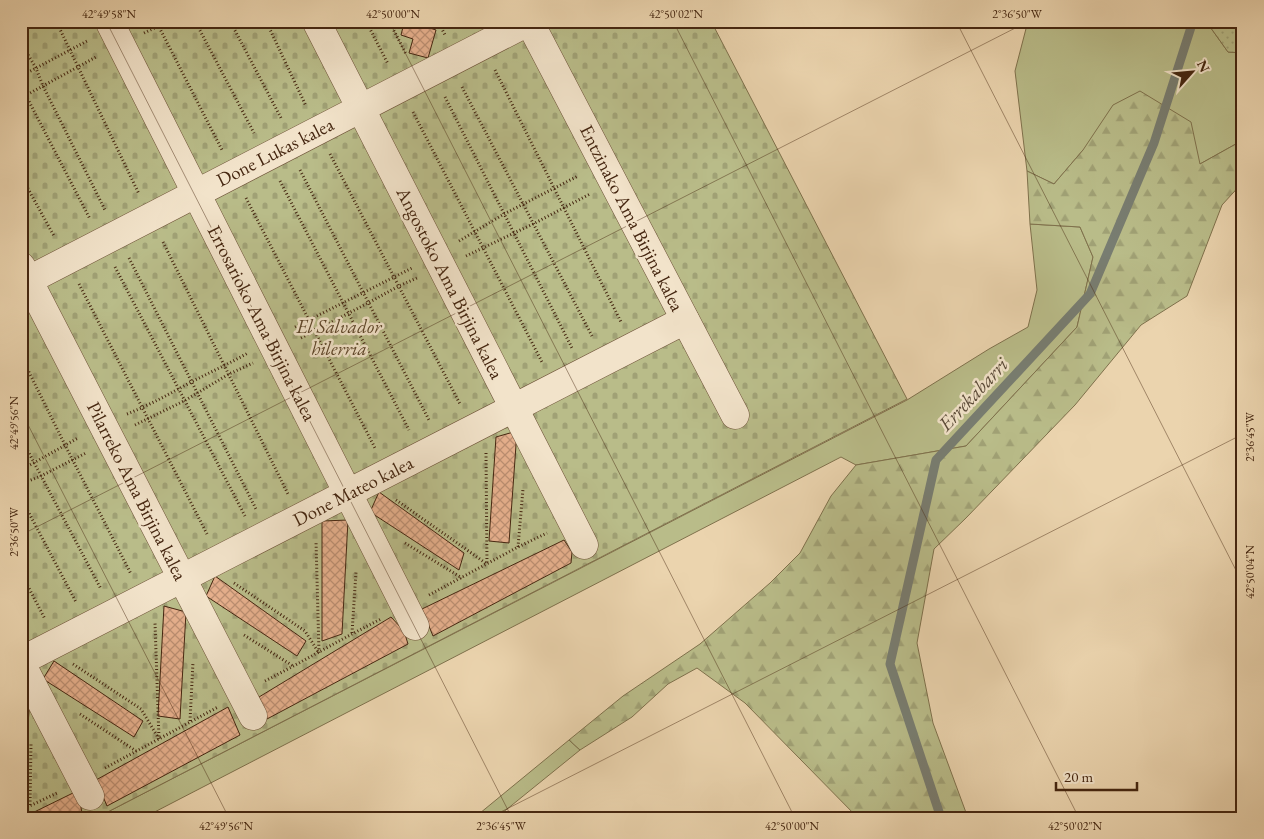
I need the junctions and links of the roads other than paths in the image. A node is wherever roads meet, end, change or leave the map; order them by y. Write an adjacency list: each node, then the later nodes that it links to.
1 (316, 21): 4 (street, Angostoko Ama Birjina kalea)
2 (529, 21): 4 (street, Done Lukas kalea); 7 (street, Entzinako Ama Birjina kalea)
3 (110, 24): 5 (street, Errosarioko Ama Birjina kalea)
4 (361, 108): 5 (street, Done Lukas kalea); 8 (street, Angostoko Ama Birjina kalea)
5 (196, 194): 6 (street, Done Lukas kalea); 10 (street, Errosarioko Ama Birjina kalea)
6 (24, 276): 12 (street, Pilarreko Ama Birjina kalea)
7 (685, 320): 8 (street, Done Mateo kalea); 9 (street, Entzinako Ama Birjina kalea)
8 (514, 408): 10 (street, Done Mateo kalea); 11 (street, Angostoko Ama Birjina kalea)
9 (735, 415)
10 (369, 483): 12 (street, Done Mateo kalea); 13 (street, Errosarioko Ama Birjina kalea)
11 (578, 533)
12 (183, 578): 14 (street, Done Mateo kalea); 15 (street, Pilarreko Ama Birjina kalea)
13 (410, 616)
14 (21, 662): 16 (street)
15 (248, 705)
16 (86, 788)

